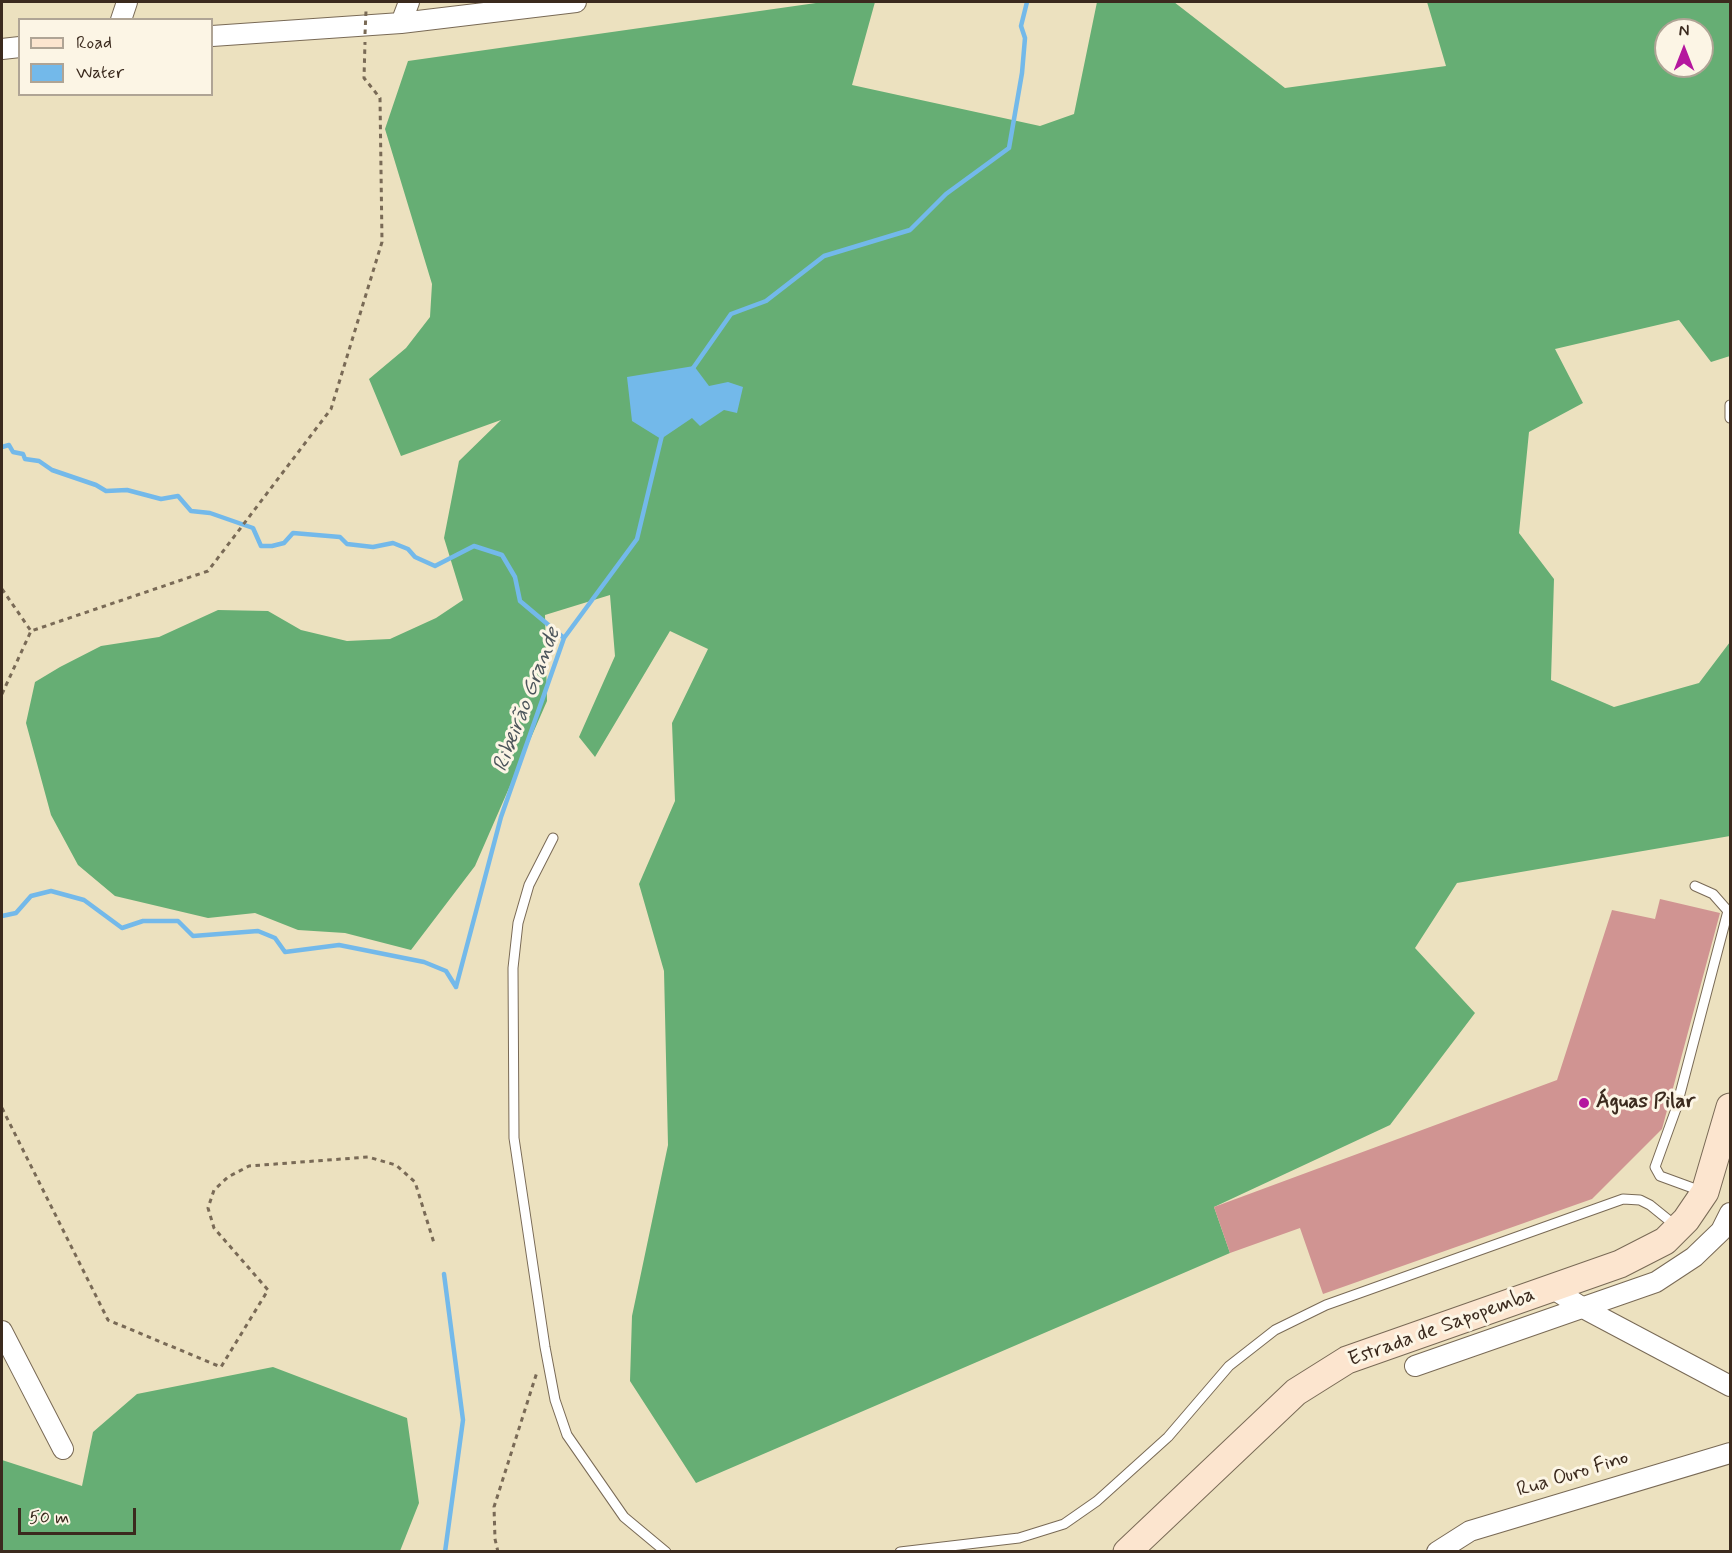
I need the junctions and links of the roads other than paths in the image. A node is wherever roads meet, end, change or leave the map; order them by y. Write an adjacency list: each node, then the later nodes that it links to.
1 (127, 2): 4 (street)
2 (409, 2): 5 (street)
3 (576, 2): 5 (street)
4 (122, 18)
5 (401, 23): 6 (street)
6 (213, 36)
7 (18, 48): 8 (street)
8 (2, 49)
9 (1731, 405): 10 (lane)
10 (1731, 418)
11 (553, 838): 25 (lane)
12 (1695, 886): 13 (lane)
13 (1729, 909): 15 (lane)
14 (1731, 1107): 15 (main road, Estrada de Sapopemba)
15 (1705, 1192): 17 (main road, Estrada de Sapopemba)
16 (1731, 1213): 19 (street)
17 (1678, 1228): 18 (main road, Estrada de Sapopemba); 26 (lane)
18 (1552, 1288): 19 (street); 27 (main road, Estrada de Sapopemba)
19 (1583, 1308): 21 (street); 22 (street)
20 (2, 1331): 23 (street)
21 (1415, 1366)
22 (1731, 1386)
23 (63, 1449)
24 (1729, 1451): 28 (street, Rua Ouro Fino)
25 (666, 1551)
26 (900, 1551)
27 (1127, 1551)
28 (1437, 1551)

